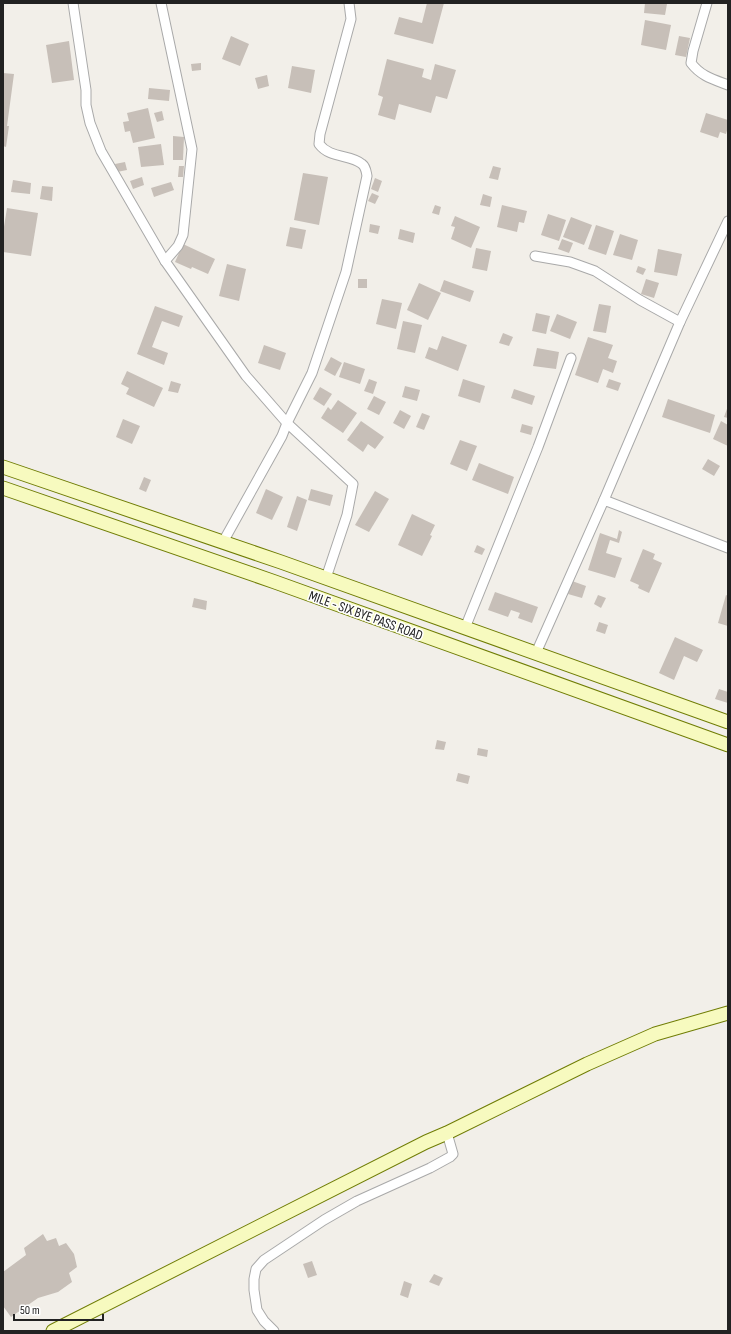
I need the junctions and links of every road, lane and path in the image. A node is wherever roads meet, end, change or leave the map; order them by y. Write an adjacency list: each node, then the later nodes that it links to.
1 (73, 3): 8 (street)
2 (161, 3): 8 (street)
3 (349, 3): 11 (street)
4 (707, 3): 5 (street)
5 (728, 85)
6 (728, 221): 9 (street)
7 (535, 256): 9 (street)
8 (165, 261): 11 (street)
9 (680, 322): 14 (street)
10 (571, 358): 20 (street)
11 (287, 423): 15 (street); 18 (street)
12 (3, 467): 15 (street)
13 (3, 488): 19 (street, MILE - SIX BYE PASS ROAD)
14 (604, 500): 16 (street); 21 (street)
15 (223, 542): 17 (street)
16 (728, 548)
17 (281, 562): 18 (street); 19 (street)
18 (326, 578): 20 (street)
19 (275, 582): 23 (street, MILE - SIX BYE PASS ROAD)
20 (465, 628): 21 (street)
21 (536, 654): 22 (street)
22 (728, 722)
23 (728, 745)
24 (728, 1013): 25 (street)
25 (447, 1133): 26 (street); 27 (street)
26 (54, 1331)
27 (274, 1331)

